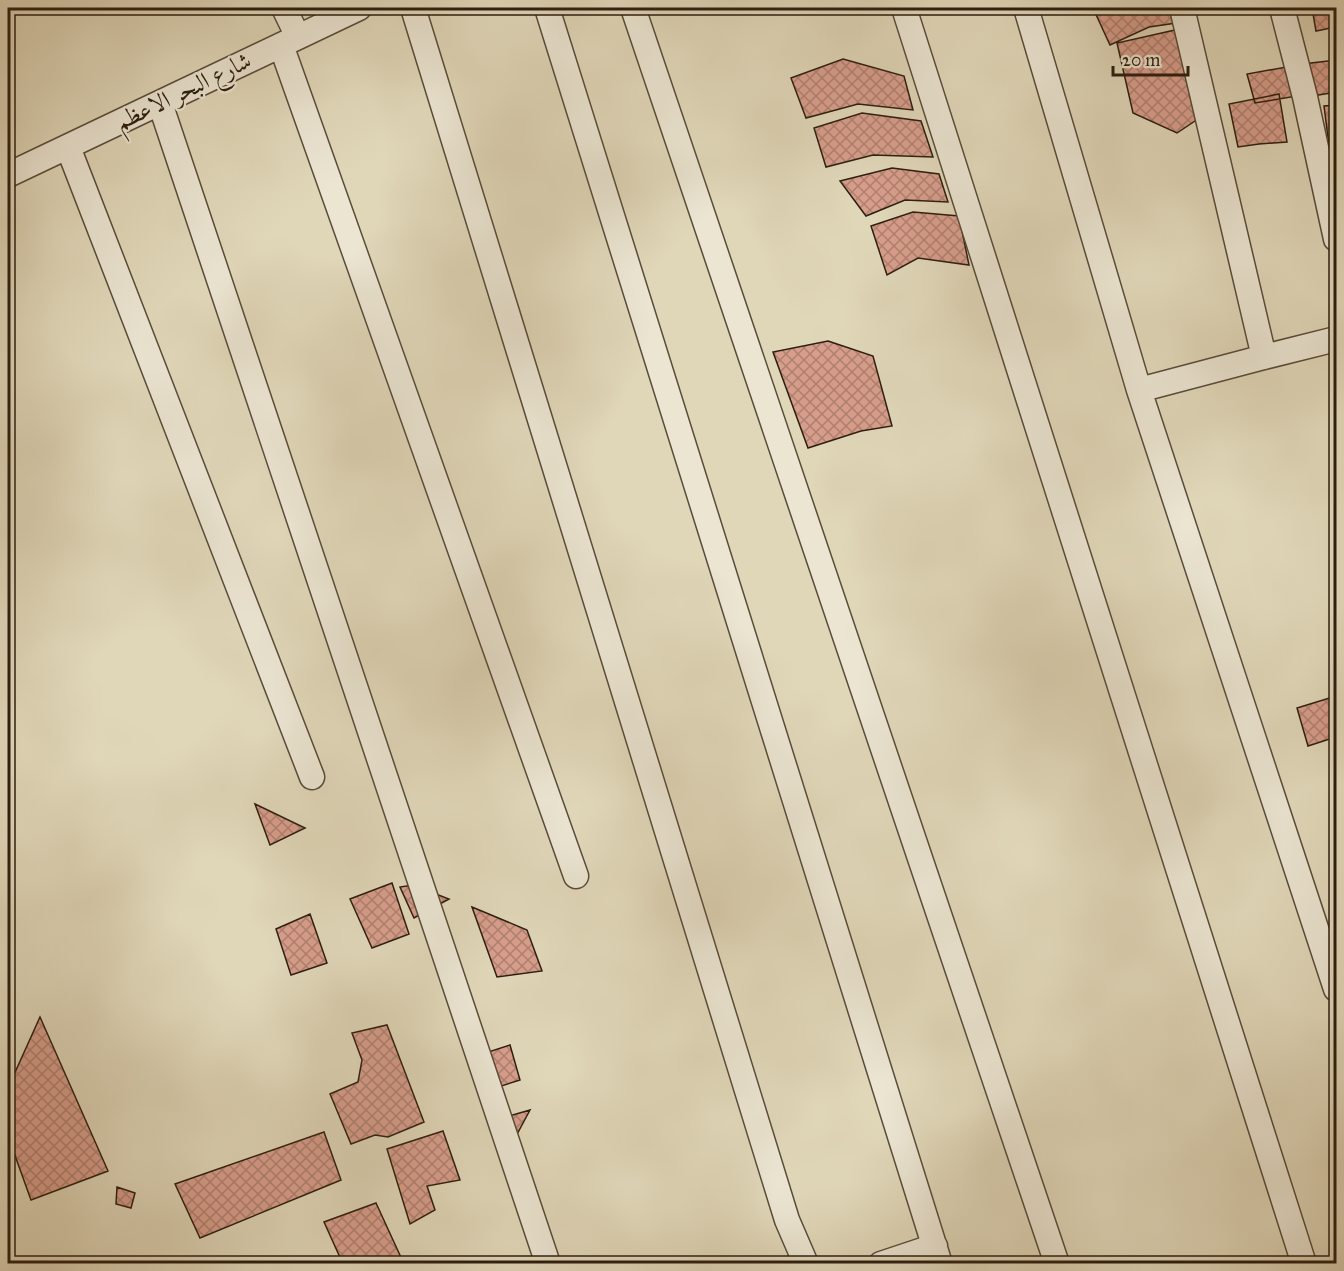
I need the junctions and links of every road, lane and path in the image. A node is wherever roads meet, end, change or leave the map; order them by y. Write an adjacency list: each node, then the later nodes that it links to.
1 (284, 8): 10 (street)
2 (359, 8): 10 (street, شارع البحر الاعظم)
3 (413, 8): 23 (street)
4 (546, 8): 21 (street)
5 (633, 8): 25 (street)
6 (904, 8): 26 (street)
7 (1026, 8): 17 (street)
8 (1182, 8): 16 (street)
9 (1282, 8): 14 (street)
10 (290, 41): 11 (street, شارع البحر الاعظم); 19 (street)
11 (160, 103): 12 (street, شارع البحر الاعظم); 22 (street)
12 (68, 147): 13 (street, شارع البحر الاعظم); 18 (street)
13 (8, 176)
14 (1336, 239)
15 (1336, 339): 16 (street)
16 (1264, 357): 17 (street)
17 (1139, 390): 20 (street)
18 (312, 777)
19 (576, 876)
20 (1336, 989)
21 (938, 1255): 24 (street)
22 (548, 1263)
23 (806, 1263)
24 (881, 1263)
25 (1057, 1263)
26 (1304, 1263)

